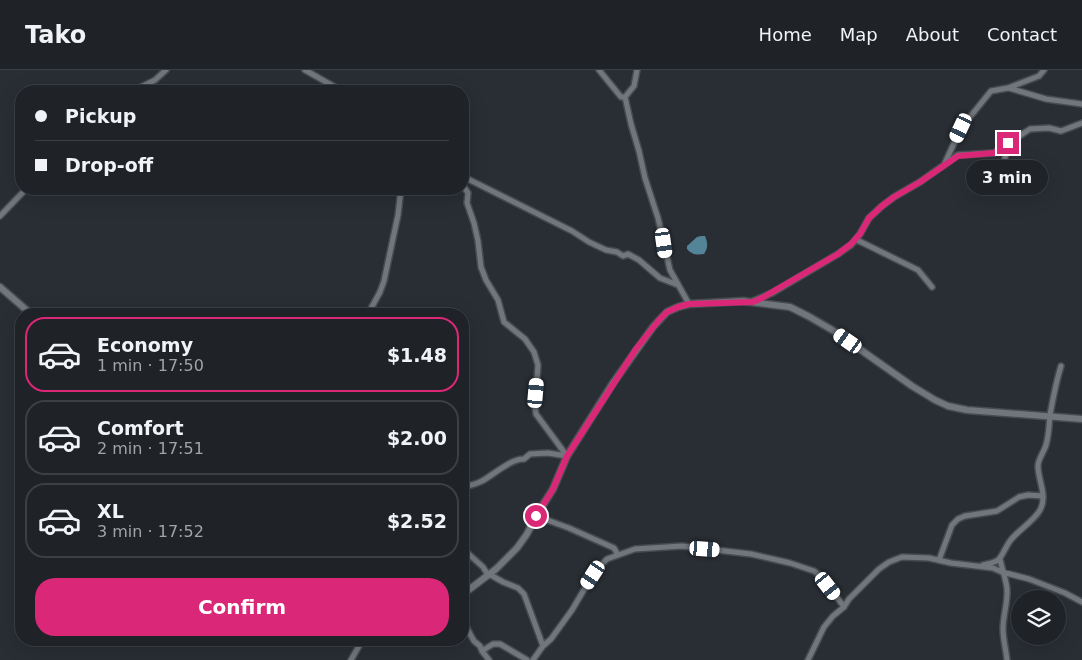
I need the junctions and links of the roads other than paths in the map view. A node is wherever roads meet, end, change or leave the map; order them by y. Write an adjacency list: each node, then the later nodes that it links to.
1 (166, 70): 6 (street)
2 (305, 70): 7 (street)
3 (599, 70): 9 (street)
4 (637, 70): 9 (street)
5 (1044, 70): 8 (street)
6 (145, 85)
7 (331, 85)
8 (1008, 88): 10 (street); 13 (street)
9 (625, 97): 21 (street)
10 (1082, 104)
11 (1082, 123): 12 (street)
12 (1008, 143): 13 (street); 15 (street)
13 (944, 165): 20 (street)
14 (469, 180): 21 (street)
15 (992, 188)
16 (20, 195): 19 (street)
17 (400, 195): 28 (street)
18 (468, 195): 32 (street)
19 (0, 216)
20 (856, 240): 23 (street); 25 (street)
21 (678, 286): 26 (street)
22 (0, 287): 24 (street)
23 (932, 287)
24 (3, 294): 27 (street)
25 (753, 302): 26 (street); 30 (street)
26 (689, 304): 32 (street)
27 (23, 308)
28 (371, 308)
29 (1061, 366): 30 (street)
30 (1050, 416): 31 (street); 34 (street)
31 (1082, 419)
32 (567, 456): 33 (street); 35 (street)
33 (469, 485)
34 (1043, 496): 38 (street); 39 (street)
35 (536, 516): 37 (street); 42 (street)
36 (469, 554): 42 (street)
37 (618, 554): 45 (street); 48 (street)
38 (1000, 559): 40 (street); 41 (street)
39 (939, 560): 40 (street); 45 (street)
40 (978, 566): 41 (street)
41 (1002, 572): 44 (street); 55 (street)
42 (488, 575): 43 (street); 48 (street)
43 (469, 589)
44 (1082, 602)
45 (844, 607): 50 (street)
46 (469, 631): 49 (street)
47 (359, 646): 51 (street)
48 (544, 646): 54 (street)
49 (482, 651): 52 (street); 53 (street)
50 (808, 659)
51 (351, 660)
52 (489, 660)
53 (527, 660)
54 (533, 660)
55 (1007, 660)

